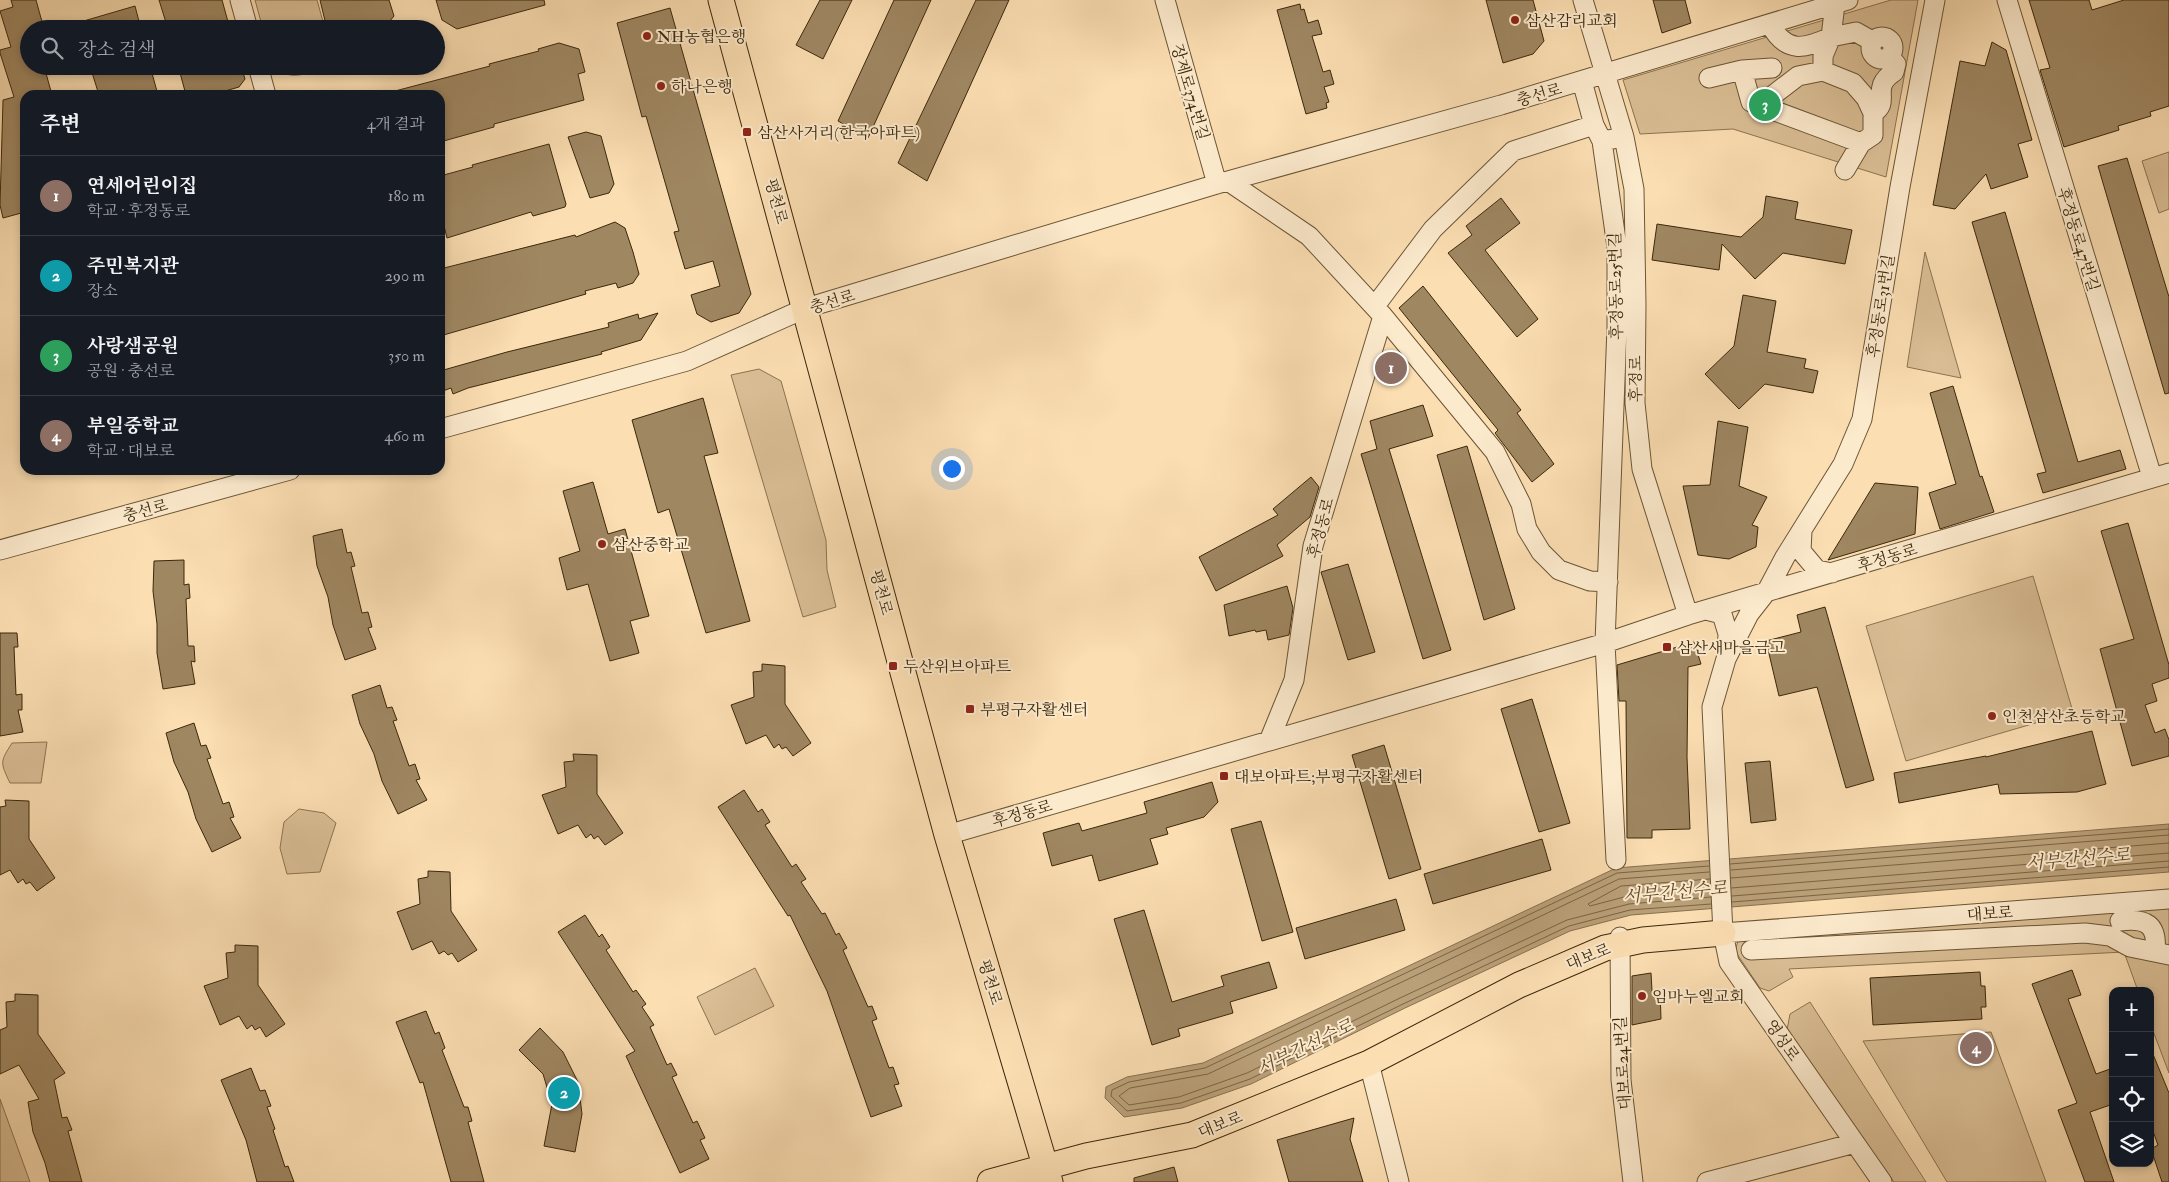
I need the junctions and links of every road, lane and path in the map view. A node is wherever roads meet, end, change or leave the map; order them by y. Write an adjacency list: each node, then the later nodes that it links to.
1 (240, 0): 8 (street)
2 (721, 0): 28 (main road, 평천로)
3 (1165, 0): 27 (street, 장제로374번길)
4 (1583, 0): 15 (street, 후정로)
5 (1934, 0): 33 (street, 후정동로31번길)
6 (2007, 0): 32 (street, 후정동로47번길)
7 (1841, 2): 9 (street, 충선로); 10 (street)
8 (246, 20)
9 (1770, 24): 11 (street); 15 (street, 충선로)
10 (1831, 37): 11 (street); 14 (street); 22 (street)
11 (1791, 45): 12 (street)
12 (1772, 68): 13 (street); 19 (street)
13 (1742, 70): 17 (street); 21 (street)
14 (1823, 71): 19 (street); 22 (street)
15 (1606, 74): 18 (street, 충선로); 24 (street, 후정로)
16 (260, 75): 20 (street)
17 (1709, 78)
18 (1582, 81): 23 (street); 27 (street, 충선로)
19 (1785, 84): 21 (street)
20 (265, 90)
21 (1775, 110): 25 (street)
22 (1872, 114): 25 (street)
23 (1598, 133): 24 (street); 29 (street); 36 (street, 후정동로25번길)
24 (1624, 137): 38 (street, 후정로)
25 (1861, 142): 26 (street)
26 (1845, 170)
27 (1223, 183): 28 (street, 충선로); 29 (street)
28 (806, 308): 30 (street, 충선로); 42 (main road, 평천로)
29 (1379, 311): 36 (street); 41 (street, 후정동로)
30 (445, 428)
31 (272, 475): 34 (street, 충선로)
32 (2160, 475): 35 (street, 후정동로)
33 (1802, 531): 35 (street); 37 (street, 후정동로31번길)
34 (0, 550)
35 (1832, 574): 37 (street, 후정동로)
36 (1608, 582): 39 (street, 후정동로25번길)
37 (1767, 591): 38 (street, 후정동로); 40 (street, 후정동로31번길)
38 (1697, 612): 39 (street, 후정동로); 40 (street)
39 (1605, 643): 41 (street, 후정동로); 43 (street)
40 (1726, 659): 47 (street, 영성로)
41 (1269, 741): 42 (street, 후정동로)
42 (947, 835): 54 (main road, 평천로)
43 (1616, 860)
44 (2169, 899): 45 (street, 대보로)
45 (2113, 903): 46 (street); 47 (street, 대보로)
46 (2120, 921): 49 (street); 51 (street)
47 (1723, 933): 48 (main road, 대보로); 53 (street, 영성로)
48 (1619, 940): 52 (main road, 대보로); 57 (street, 대보로24번길)
49 (2130, 947): 50 (street); 51 (street)
50 (1752, 950)
51 (2162, 953)
52 (1369, 1063): 54 (main road, 대보로); 56 (street)
53 (1855, 1143): 58 (street); 59 (street, 영성로)
54 (1048, 1174): 55 (main road, 대보로)
55 (990, 1182)
56 (1399, 1182)
57 (1633, 1182)
58 (1707, 1182)
59 (1882, 1182)

